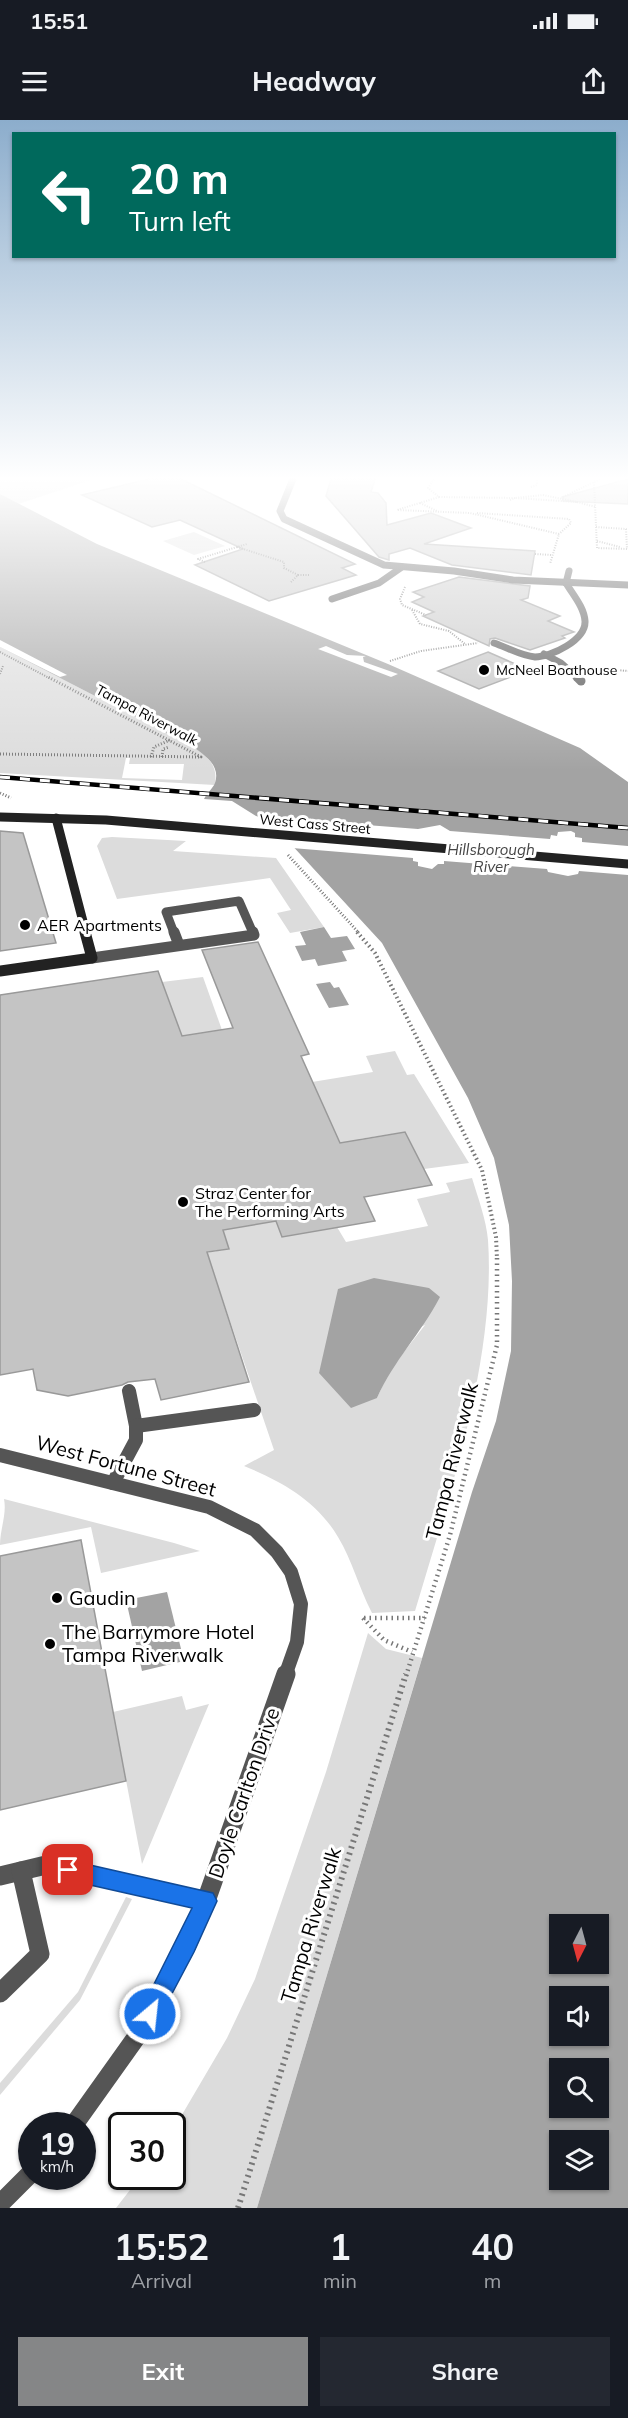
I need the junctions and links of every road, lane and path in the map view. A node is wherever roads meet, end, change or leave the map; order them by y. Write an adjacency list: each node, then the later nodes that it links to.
1 (297, 576): 5 (path)
2 (388, 576): 9 (street)
3 (490, 576): 6 (street)
4 (568, 576): 6 (street)
5 (291, 582)
6 (566, 583): 8 (street); 15 (street)
7 (405, 585): 10 (path)
8 (628, 585)
9 (332, 599)
10 (412, 610): 11 (path); 13 (path)
11 (426, 615)
12 (494, 643): 13 (path); 15 (street)
13 (466, 644): 16 (path)
14 (0, 652): 20 (path, Tampa Riverwalk)
15 (544, 654): 19 (street)
16 (390, 661)
17 (3, 666): 18 (path)
18 (0, 674)
19 (581, 681)
20 (170, 740): 23 (path); 24 (path, Tampa Riverwalk)
21 (169, 747): 24 (path)
22 (0, 754): 23 (path, Tampa Riverwalk)
23 (151, 756): 24 (path, Tampa Riverwalk)
24 (162, 757)
25 (128, 758): 26 (path)
26 (126, 763)
27 (0, 818): 28 (street, West Cass Street)
28 (56, 818): 30 (street, West Cass Street); 32 (street)
29 (284, 851): 40 (path, Tampa Riverwalk)
30 (628, 864)
31 (179, 945): 31 (street); 32 (street)
32 (92, 958): 33 (street)
33 (0, 971)
34 (129, 1391): 36 (street)
35 (254, 1410): 36 (street)
36 (136, 1426): 38 (street)
37 (0, 1455): 38 (street, West Fortune Street)
38 (113, 1483): 39 (street, West Fortune Street)
39 (291, 1572): 44 (street, Doyle Carlton Drive)
40 (425, 1618): 41 (path, Tampa Riverwalk); 41 (path)
41 (412, 1652): 49 (path, Tampa Riverwalk)
42 (21, 1871): 43 (street); 44 (street); 45 (street)
43 (0, 1876)
44 (206, 1901): 46 (street, Doyle Carlton Drive)
45 (0, 1994)
46 (83, 2112)
47 (18, 2186): 48 (street)
48 (0, 2204)
49 (238, 2208)

